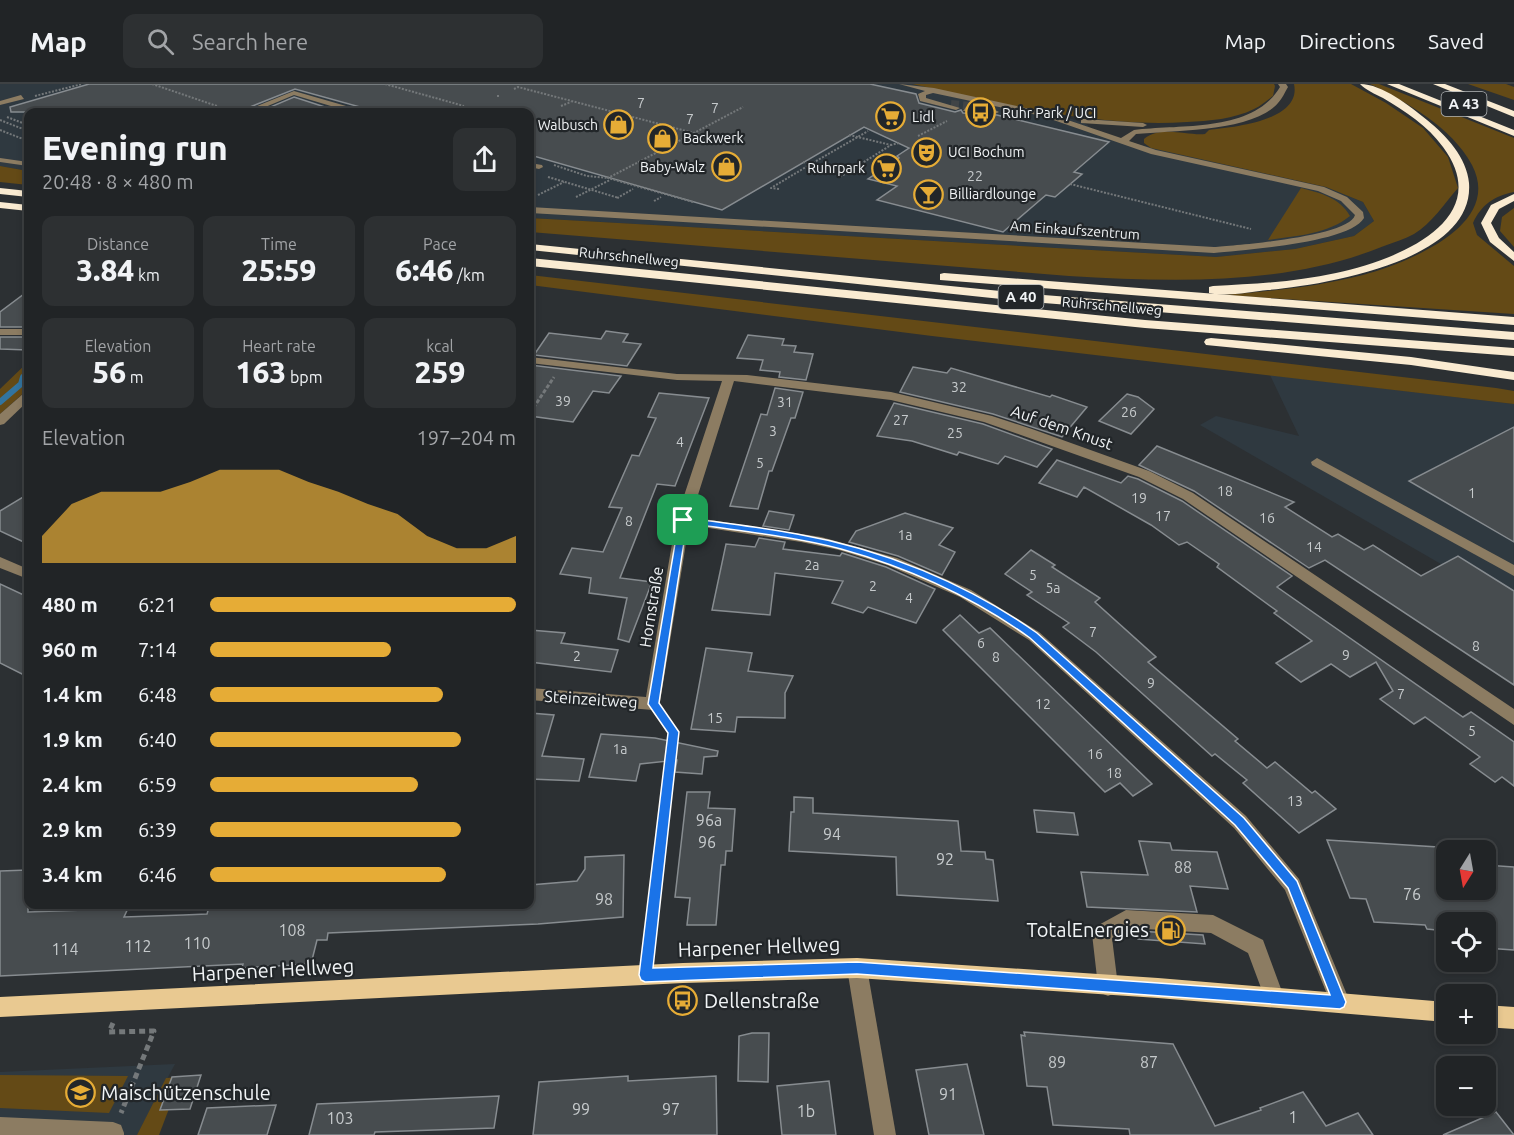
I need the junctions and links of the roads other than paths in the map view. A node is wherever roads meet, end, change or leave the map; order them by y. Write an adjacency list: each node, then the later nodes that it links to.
1 (903, 84): 8 (street, Am Einkaufszentrum)
2 (1282, 84): 20 (street, Am Einkaufszentrum)
3 (1364, 84): 36 (highway)
4 (1391, 84): 22 (highway)
5 (1415, 84): 18 (highway, A 43)
6 (1437, 84): 16 (highway, A 43)
7 (1457, 84): 11 (highway)
8 (934, 90): 12 (street); 17 (street, Am Einkaufszentrum)
9 (21, 97): 10 (street)
10 (0, 103)
11 (1514, 105)
12 (953, 106)
13 (256, 108): 14 (street)
14 (344, 108)
15 (968, 108): 17 (street)
16 (1514, 114)
17 (1044, 118): 19 (street, Am Einkaufszentrum); 21 (street, Am Einkaufszentrum)
18 (1514, 123)
19 (1076, 124): 21 (street); 23 (street, Am Einkaufszentrum)
20 (1189, 128): 21 (street, Am Einkaufszentrum); 21 (street, Am Einkaufszentrum)
21 (1131, 129): 23 (street)
22 (1514, 133)
23 (1125, 142): 31 (street, Am Einkaufszentrum)
24 (0, 160): 25 (street)
25 (24, 163)
26 (0, 191): 27 (highway)
27 (24, 194)
28 (1514, 197): 34 (highway)
29 (0, 205): 30 (highway)
30 (24, 208)
31 (534, 210)
32 (534, 242): 36 (highway)
33 (534, 247): 41 (highway, Ruhrschnellweg / A 40)
34 (1514, 258)
35 (534, 262): 37 (highway, Ruhrschnellweg / A 40)
36 (1087, 290): 38 (highway)
37 (962, 307): 42 (highway, Ruhrschnellweg / A 40); 43 (highway)
38 (1514, 321)
39 (0, 332): 40 (street)
40 (24, 332)
41 (1514, 336)
42 (1514, 352)
43 (1376, 358): 45 (highway); 46 (highway)
44 (534, 360): 47 (street, Auf dem Knust)
45 (1514, 368)
46 (1514, 376)
47 (729, 378): 51 (street, Hornstraße); 57 (street, Auf dem Knust)
48 (24, 399): 49 (street)
49 (0, 421)
50 (1317, 462): 54 (street)
51 (683, 520): 56 (street, Hornstraße); 61 (street)
52 (0, 562): 53 (street)
53 (24, 572)
54 (1514, 572)
55 (534, 694): 56 (street, Steinzeitweg)
56 (653, 704)
57 (1514, 718)
58 (857, 968): 59 (main road, Harpener Hellweg); 62 (main road, Harpener Hellweg); 68 (street)
59 (1108, 986): 60 (main road, Harpener Hellweg); 60 (street)
60 (1274, 997): 61 (main road, Harpener Hellweg)
61 (1340, 1002): 63 (main road, Harpener Hellweg)
62 (0, 1007)
63 (1436, 1011)
64 (1496, 1017): 65 (main road)
65 (1514, 1018)
66 (0, 1128): 67 (street)
67 (112, 1134)
68 (885, 1135)

